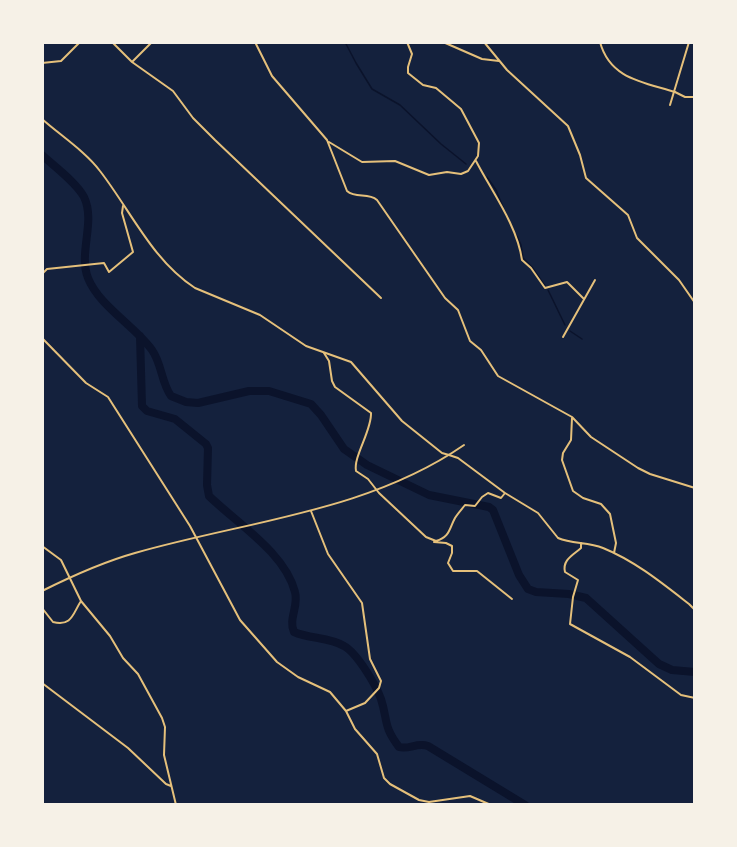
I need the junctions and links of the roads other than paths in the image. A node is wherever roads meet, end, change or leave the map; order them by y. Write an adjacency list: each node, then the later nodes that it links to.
1 (80, 42): 12 (street)
2 (112, 42): 11 (street)
3 (152, 42): 11 (street)
4 (255, 42): 17 (street)
5 (407, 42): 18 (street)
6 (443, 42): 10 (street)
7 (484, 42): 10 (street)
8 (600, 42): 13 (street)
9 (689, 42): 13 (street)
10 (499, 61): 24 (street)
11 (132, 62): 22 (street)
12 (42, 63)
13 (675, 92): 14 (street); 15 (street)
14 (695, 98)
15 (670, 105)
16 (42, 119): 19 (street)
17 (327, 140): 18 (street); 28 (street)
18 (476, 161): 23 (street)
19 (123, 206): 20 (street); 27 (street)
20 (42, 274)
21 (595, 280): 23 (street)
22 (381, 298)
23 (584, 299): 25 (street)
24 (695, 303)
25 (563, 337)
26 (42, 338): 45 (street)
27 (324, 353): 30 (street); 34 (street)
28 (572, 417): 31 (street); 37 (street)
29 (464, 445): 30 (street)
30 (449, 455): 32 (street); 33 (street)
31 (695, 488)
32 (504, 493): 34 (street); 35 (street)
33 (311, 511): 38 (street); 45 (street)
34 (431, 540): 39 (street)
35 (581, 542): 37 (street); 44 (street)
36 (42, 546): 40 (street)
37 (614, 552): 42 (street)
38 (42, 591)
39 (512, 599)
40 (81, 601): 41 (street); 46 (street)
41 (42, 608)
42 (695, 610)
43 (42, 683): 46 (street)
44 (695, 698)
45 (346, 711): 48 (street)
46 (171, 786): 47 (street)
47 (176, 805)
48 (491, 805)

